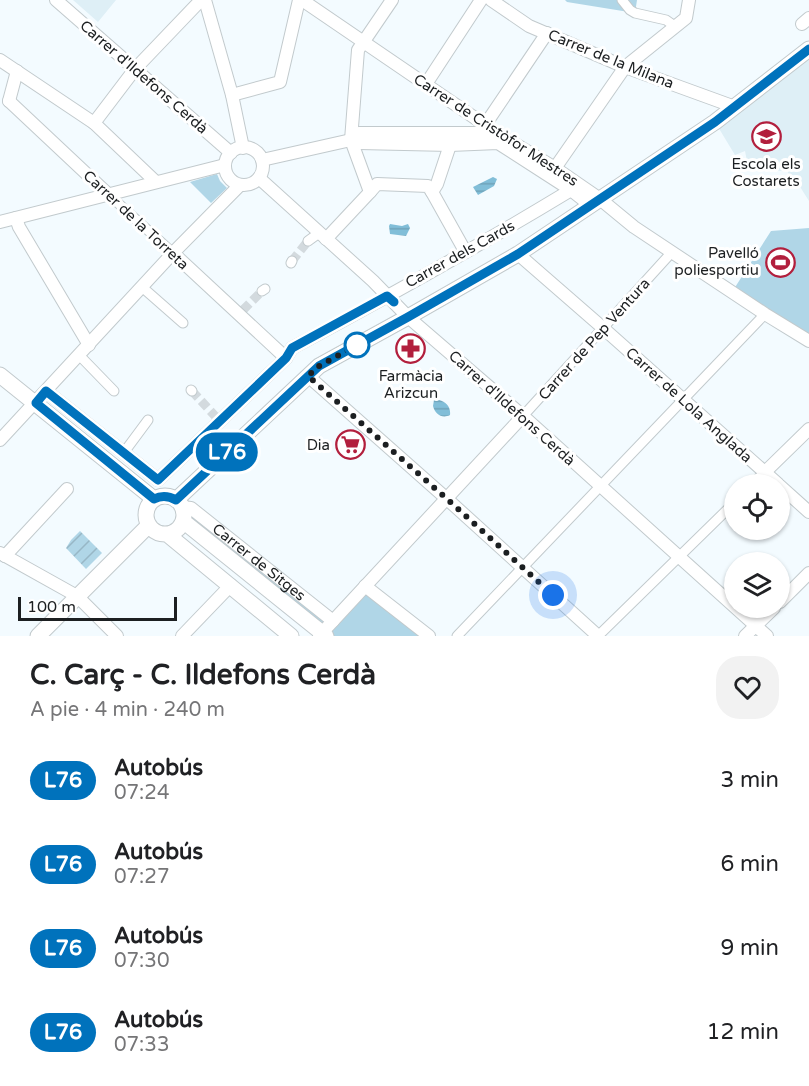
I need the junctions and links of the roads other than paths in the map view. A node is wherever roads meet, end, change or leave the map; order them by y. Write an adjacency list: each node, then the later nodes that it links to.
1 (56, 0): 15 (street, Carrer d'Ildefons Cerdà)
2 (203, 0): 15 (street); 18 (street)
3 (300, 0): 11 (street, Carrer de Cristòfor Mestres); 18 (street)
4 (393, 0): 11 (street)
5 (481, 0): 17 (street)
6 (491, 0): 10 (street, Carrer de la Milana)
7 (622, 0): 9 (street)
8 (689, 0): 9 (street)
9 (676, 27): 14 (street)
10 (548, 33): 14 (street, Carrer de la Milana); 22 (street)
11 (363, 41): 17 (street, Carrer de Cristòfor Mestres); 24 (street)
12 (809, 50): 20 (street)
13 (0, 60): 16 (street)
14 (625, 67): 20 (street, Carrer de la Milana); 30 (street)
15 (135, 69): 21 (street); 27 (street, Carrer d'Ildefons Cerdà)
16 (17, 71): 19 (street, Carrer de la Torreta); 21 (street)
17 (426, 84): 22 (street, Carrer de Cristòfor Mestres)
18 (232, 95): 26 (street)
19 (5, 102): 37 (street, Carrer de la Torreta)
20 (735, 107): 38 (street)
21 (94, 123): 32 (street)
22 (485, 125): 23 (street, Carrer de Cristòfor Mestres)
23 (497, 133): 24 (street); 30 (street, Carrer de Cristòfor Mestres)
24 (351, 140): 25 (street); 28 (street); 35 (street)
25 (450, 145): 34 (street); 36 (street)
26 (243, 148): 27 (street); 28 (street)
27 (231, 153): 29 (street)
28 (262, 160): 31 (street)
29 (225, 165): 32 (street); 33 (street)
30 (555, 168): 38 (street, Carrer de Cristòfor Mestres)
31 (259, 178): 33 (street); 41 (street, Carrer d'Ildefons Cerdà)
32 (156, 182): 37 (street)
33 (240, 185): 45 (street)
34 (571, 189): 38 (street); 43 (street, Carrer dels Cards)
35 (370, 192): 36 (street); 41 (street)
36 (432, 192): 43 (street)
37 (108, 194): 39 (street); 45 (street, Carrer de la Torreta)
38 (595, 202): 44 (street, Carrer de Cristòfor Mestres); 46 (street)
39 (16, 218): 40 (street); 54 (street)
40 (0, 222)
41 (322, 236): 42 (street); 48 (street, Carrer d'Ildefons Cerdà)
42 (308, 241)
43 (465, 251): 48 (street, Carrer dels Cards)
44 (672, 252): 49 (street, Carrer de Cristòfor Mestres); 52 (street, Carrer de Pep Ventura)
45 (173, 253): 47 (street); 56 (street, Carrer de la Torreta)
46 (518, 254): 50 (street); 52 (street, Carrer de Lola Anglada)
47 (142, 287): 51 (street); 54 (street)
48 (387, 296): 50 (street, Carrer d'Ildefons Cerdà); 56 (street, Carrer dels Cards)
49 (765, 314): 53 (street, Carrer de Cristòfor Mestres); 61 (street)
50 (408, 317): 58 (street); 63 (street, Carrer d'Ildefons Cerdà)
51 (183, 323)
52 (603, 328): 61 (street, Carrer de Lola Anglada); 63 (street, Carrer de Pep Ventura)
53 (809, 341)
54 (89, 345): 55 (street)
55 (79, 356): 59 (street); 60 (street)
56 (286, 358): 59 (street, Carrer dels Cards)
57 (0, 375): 62 (street)
58 (308, 376): 73 (street); 74 (street)
59 (46, 391): 62 (street)
60 (114, 392)
61 (683, 399): 68 (street, Carrer de Lola Anglada); 69 (street)
62 (36, 403): 66 (street); 72 (street)
63 (523, 416): 69 (street, Carrer d'Ildefons Cerdà); 73 (street, Carrer de Pep Ventura)
64 (148, 420): 67 (street)
65 (809, 429): 68 (street)
66 (0, 440)
67 (125, 451)
68 (765, 472)
69 (600, 486): 80 (street, Carrer d'Ildefons Cerdà); 81 (street)
70 (67, 489): 79 (street)
71 (790, 495): 75 (street, Carrer de Lola Anglada)
72 (154, 499): 74 (street); 77 (street)
73 (447, 499): 81 (street); 84 (street, Carrer de Pep Ventura)
74 (180, 509): 78 (street); 89 (street, Carrer de Sitges)
75 (809, 512)
76 (724, 513): 80 (street)
77 (149, 525): 78 (street); 86 (street)
78 (167, 534): 83 (street)
79 (3, 554): 86 (street)
80 (678, 558): 88 (street, Carrer d'Ildefons Cerdà); 96 (street)
81 (523, 567): 95 (street); 96 (street)
82 (809, 573): 85 (street)
83 (231, 585): 92 (street); 93 (street)
84 (365, 586): 89 (street, Carrer de Pep Ventura); 94 (street)
85 (790, 592)
86 (77, 596): 90 (street); 91 (street)
87 (763, 618): 88 (street)
88 (755, 626): 97 (street); 98 (street, Carrer d'Ildefons Cerdà)
89 (325, 632)
90 (38, 636)
91 (117, 636)
92 (182, 636)
93 (291, 636)
94 (429, 636)
95 (457, 636)
96 (598, 636)
97 (745, 636)
98 (767, 636)

